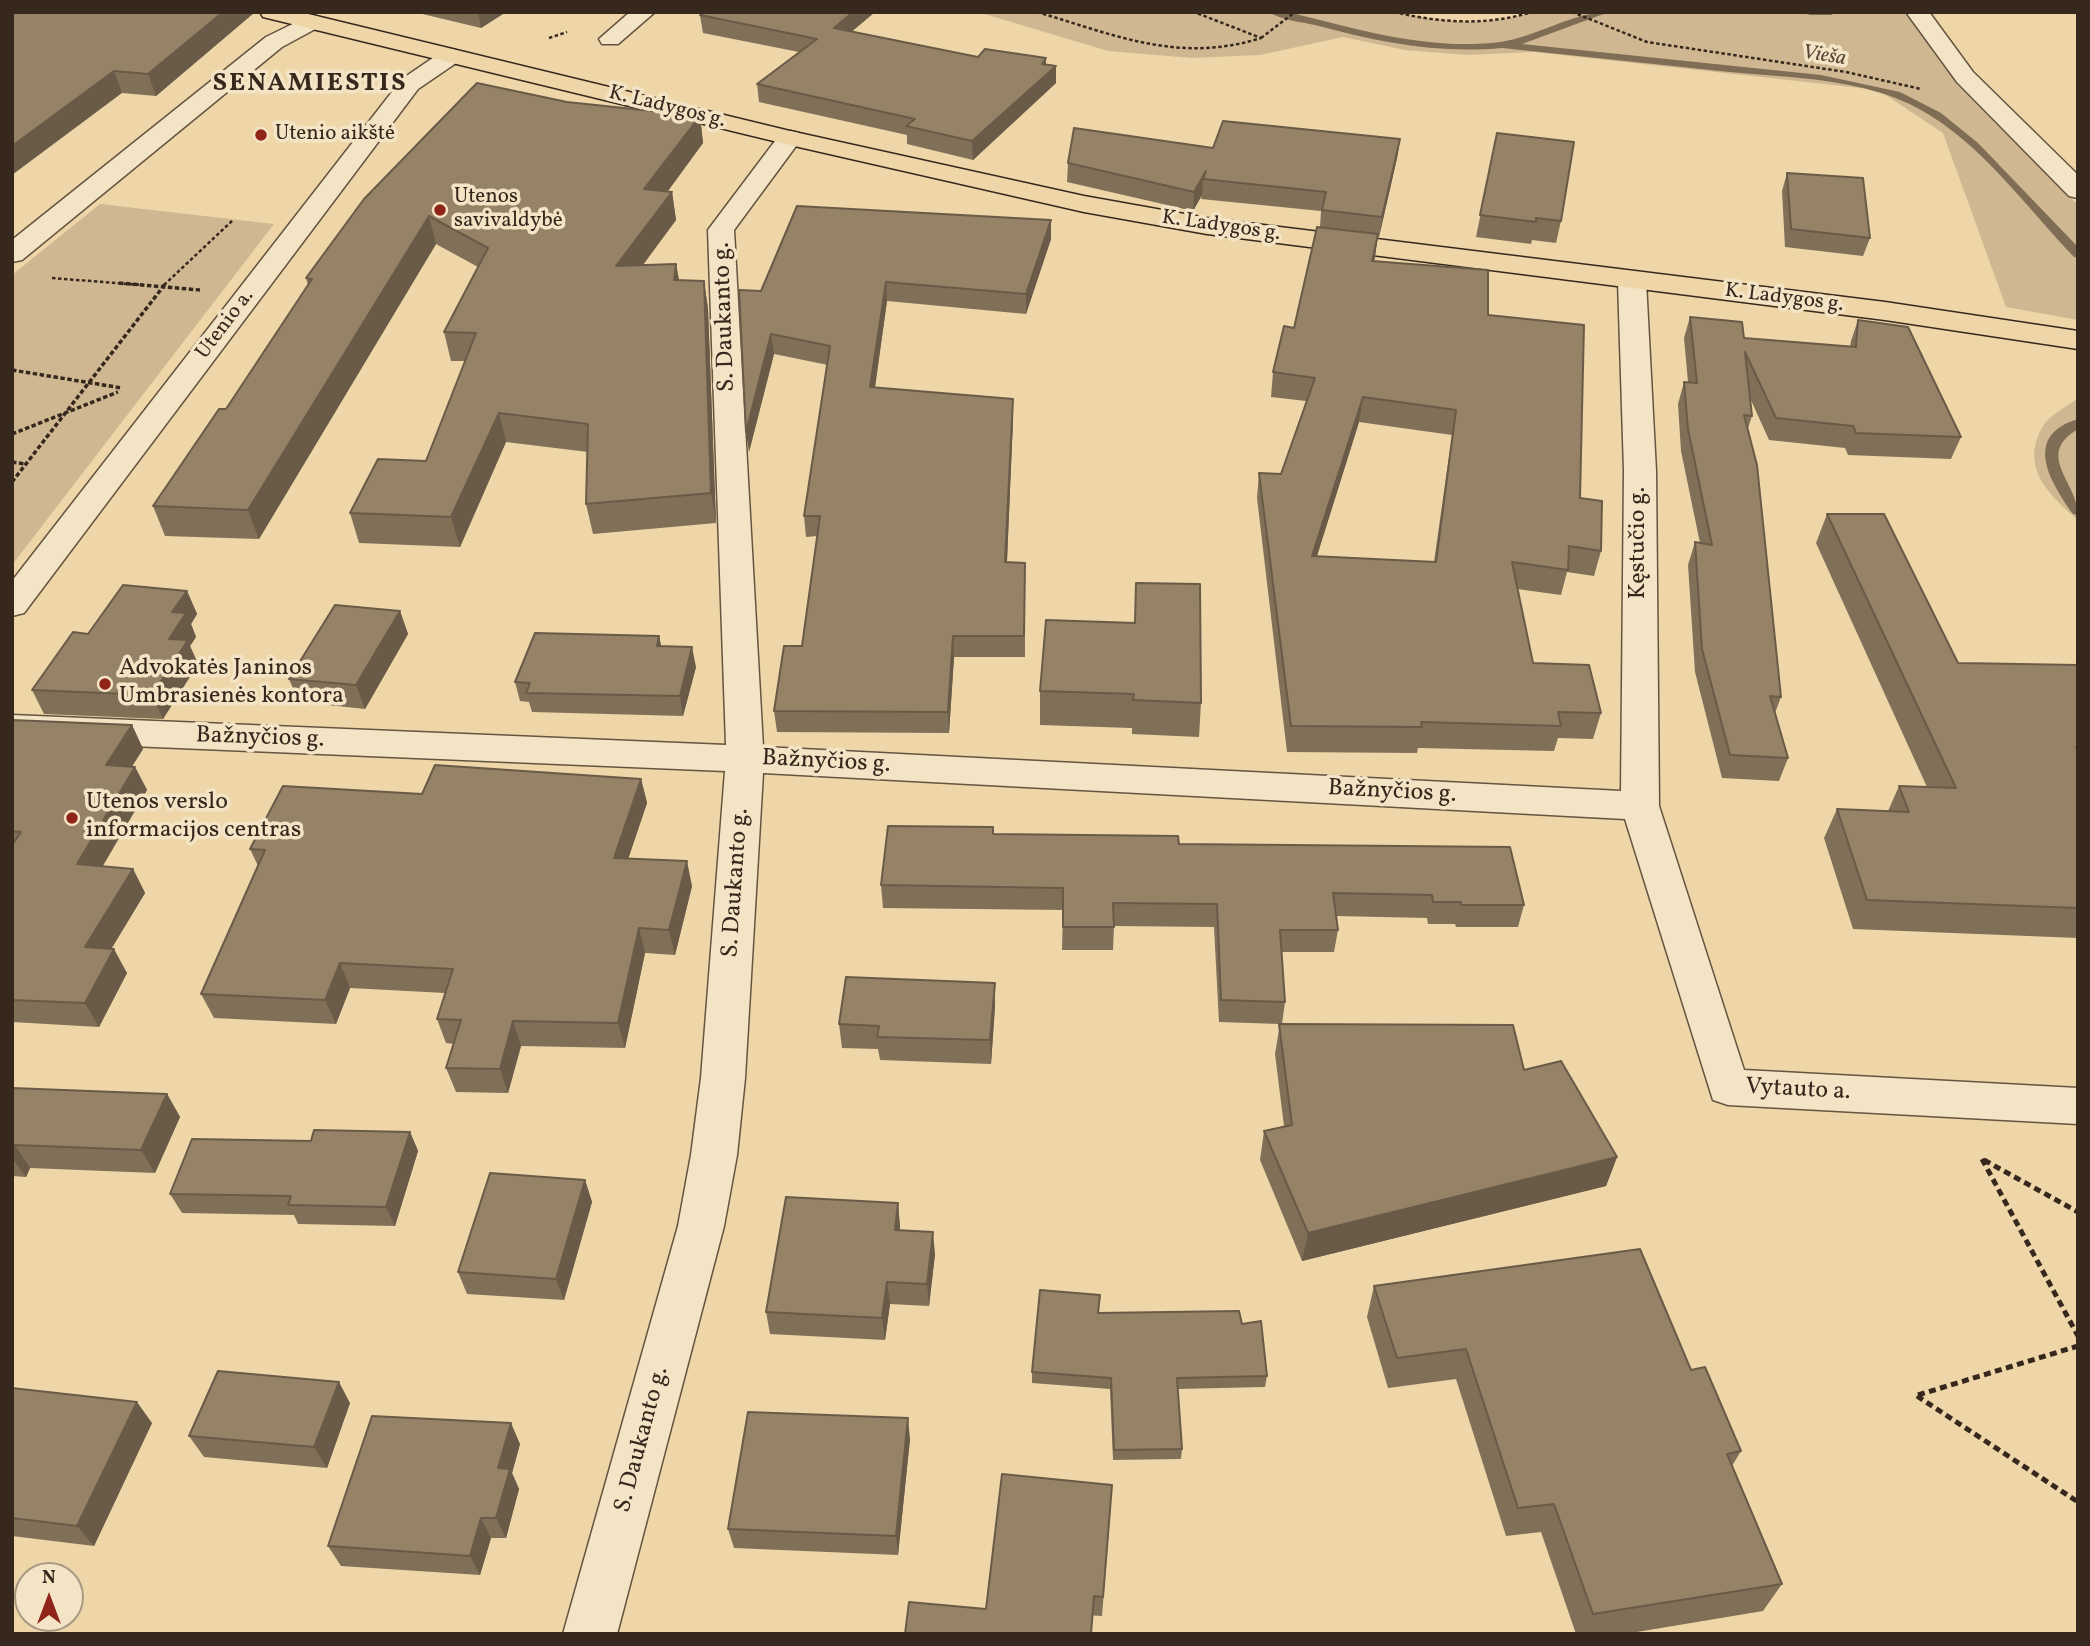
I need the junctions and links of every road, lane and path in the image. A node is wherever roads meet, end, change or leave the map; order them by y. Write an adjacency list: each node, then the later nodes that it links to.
1 (271, 12): 10 (main road, K. Ladygos g.)
2 (644, 12): 12 (street)
3 (1037, 12): 11 (path)
4 (1194, 12): 11 (path)
5 (1294, 12): 11 (path)
6 (1394, 12): 7 (path)
7 (1532, 12)
8 (1572, 12): 14 (path)
9 (1917, 12): 16 (street)
10 (311, 22): 13 (main road, K. Ladygos g.); 18 (street)
11 (1261, 38)
12 (610, 39)
13 (451, 56): 15 (main road, K. Ladygos g.); 22 (street, Utenio a.)
14 (1926, 90)
15 (790, 138): 20 (main road, K. Ladygos g.); 33 (street, S. Daukanto g.)
16 (2078, 190)
17 (233, 220): 21 (path)
18 (12, 254)
19 (50, 278): 21 (path)
20 (1632, 281): 23 (main road, K. Ladygos g.); 34 (street, Kęstučio g.)
21 (164, 285): 22 (path); 25 (path)
22 (248, 297): 31 (street, Utenio a.)
23 (2065, 338)
24 (12, 370): 25 (path)
25 (86, 382): 26 (path); 26 (path)
26 (63, 414): 27 (path); 29 (path)
27 (12, 434)
28 (12, 462): 29 (path)
29 (26, 464): 30 (path)
30 (12, 482)
31 (12, 605)
32 (12, 728): 33 (street, Bažnyčios g.)
33 (746, 759): 34 (street, Bažnyčios g.); 40 (street, S. Daukanto g.)
34 (1640, 806): 35 (street, Vytauto a.)
35 (2078, 1106)
36 (2078, 1212): 37 (path)
37 (2078, 1336)
38 (2078, 1346): 39 (path)
39 (2078, 1502)
40 (590, 1634)

